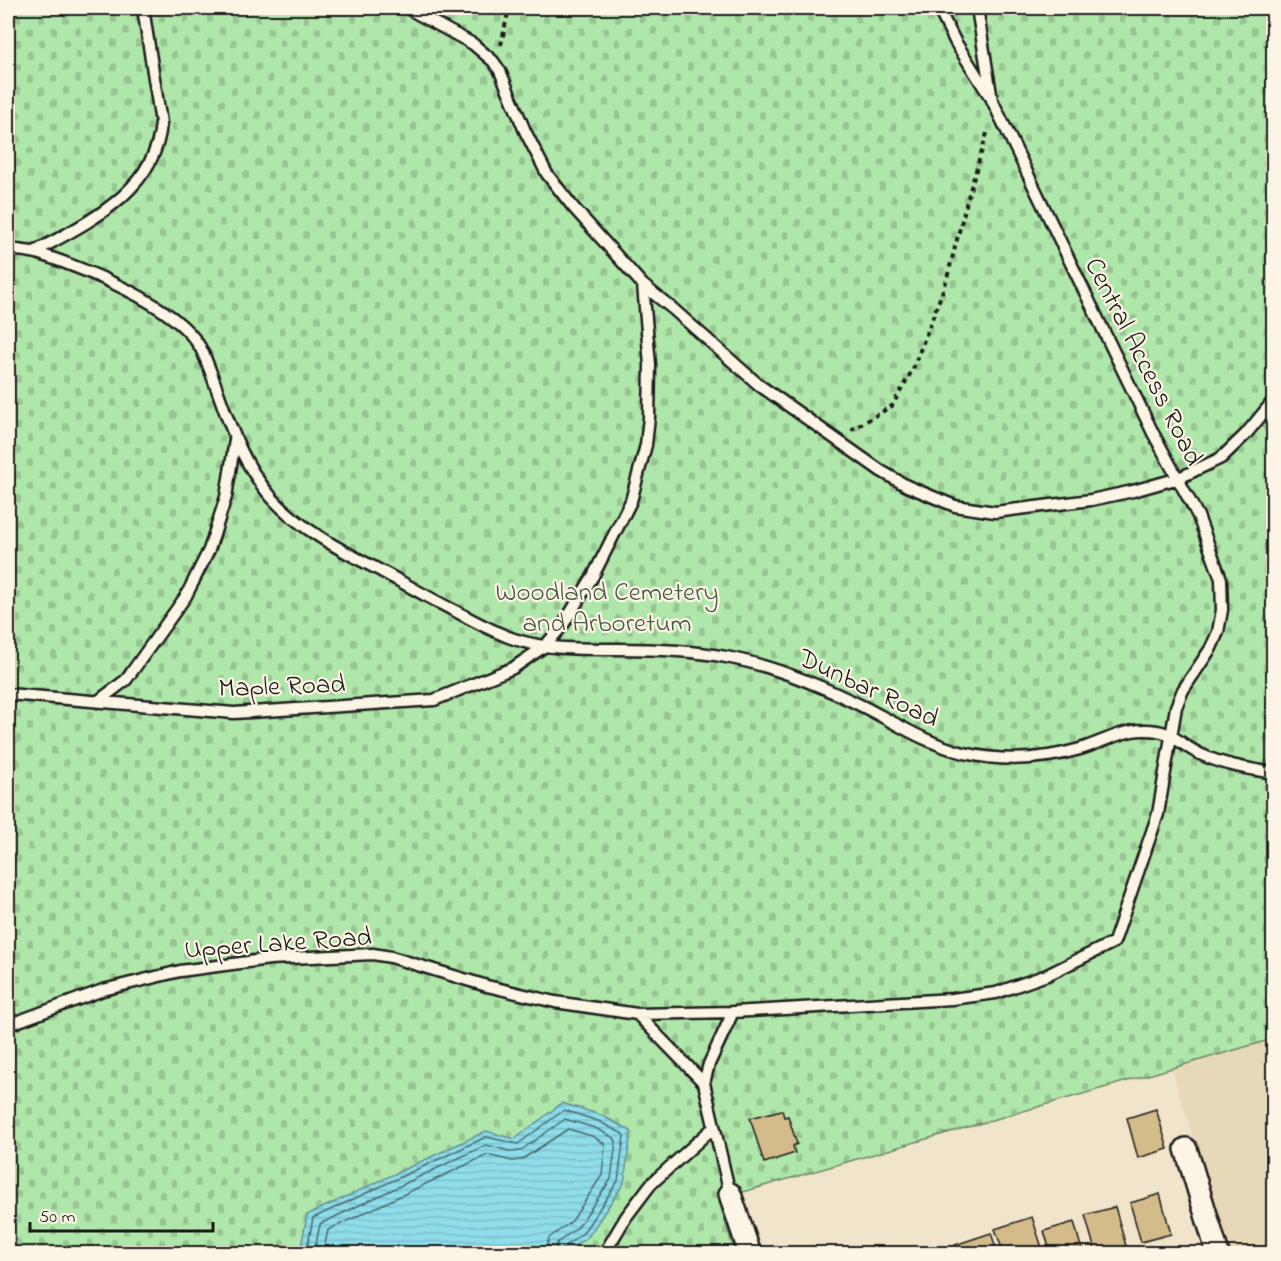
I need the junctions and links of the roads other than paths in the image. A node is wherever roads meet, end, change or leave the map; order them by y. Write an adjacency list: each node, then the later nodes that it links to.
1 (143, 8): 7 (lane)
2 (407, 8): 8 (lane)
3 (938, 8): 5 (lane)
4 (977, 8): 5 (lane, Central Access Road)
5 (993, 103): 11 (lane, Central Access Road)
6 (8, 249): 7 (lane, Dunbar Road)
7 (34, 252): 10 (lane, Dunbar Road)
8 (643, 285): 11 (lane); 12 (lane, Maple Road)
9 (1274, 399): 11 (lane)
10 (235, 440): 12 (lane, Dunbar Road); 14 (lane)
11 (1179, 478): 15 (lane, Central Access Road)
12 (545, 646): 14 (lane, Maple Road); 15 (lane, Dunbar Road)
13 (8, 694): 14 (lane, Maple Road)
14 (97, 702)
15 (1170, 733): 16 (lane); 17 (lane, Central Access Road)
16 (1274, 773)
17 (733, 1012): 18 (lane, Upper Lake Road); 20 (lane)
18 (637, 1014): 19 (lane, Upper Lake Road); 20 (lane)
19 (8, 1025)
20 (704, 1083): 21 (lane)
21 (713, 1128): 23 (lane); 24 (lane)
22 (1186, 1149): 26 (street)
23 (730, 1194): 25 (street)
24 (604, 1254)
25 (750, 1254)
26 (1218, 1254)

